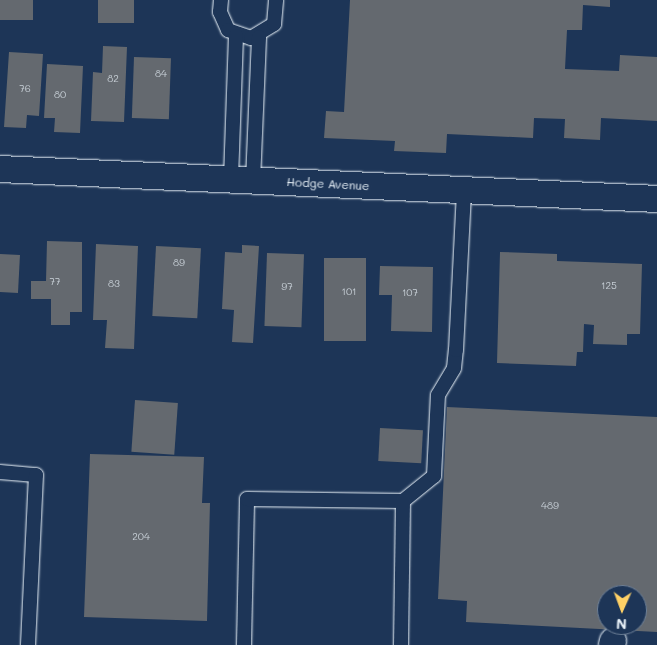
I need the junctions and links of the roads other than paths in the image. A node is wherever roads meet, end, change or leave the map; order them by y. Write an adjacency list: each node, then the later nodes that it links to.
1 (222, 0): 3 (lane)
2 (276, 0): 4 (lane)
3 (236, 36): 4 (lane); 6 (lane)
4 (258, 37): 6 (lane)
5 (0, 169): 6 (street, Hodge Avenue)
6 (242, 180): 7 (street, Hodge Avenue)
7 (464, 190): 8 (street, Hodge Avenue); 10 (lane)
8 (657, 199)
9 (0, 472): 11 (lane)
10 (403, 501): 12 (lane); 13 (lane)
11 (28, 645)
12 (244, 645)
13 (401, 645)

